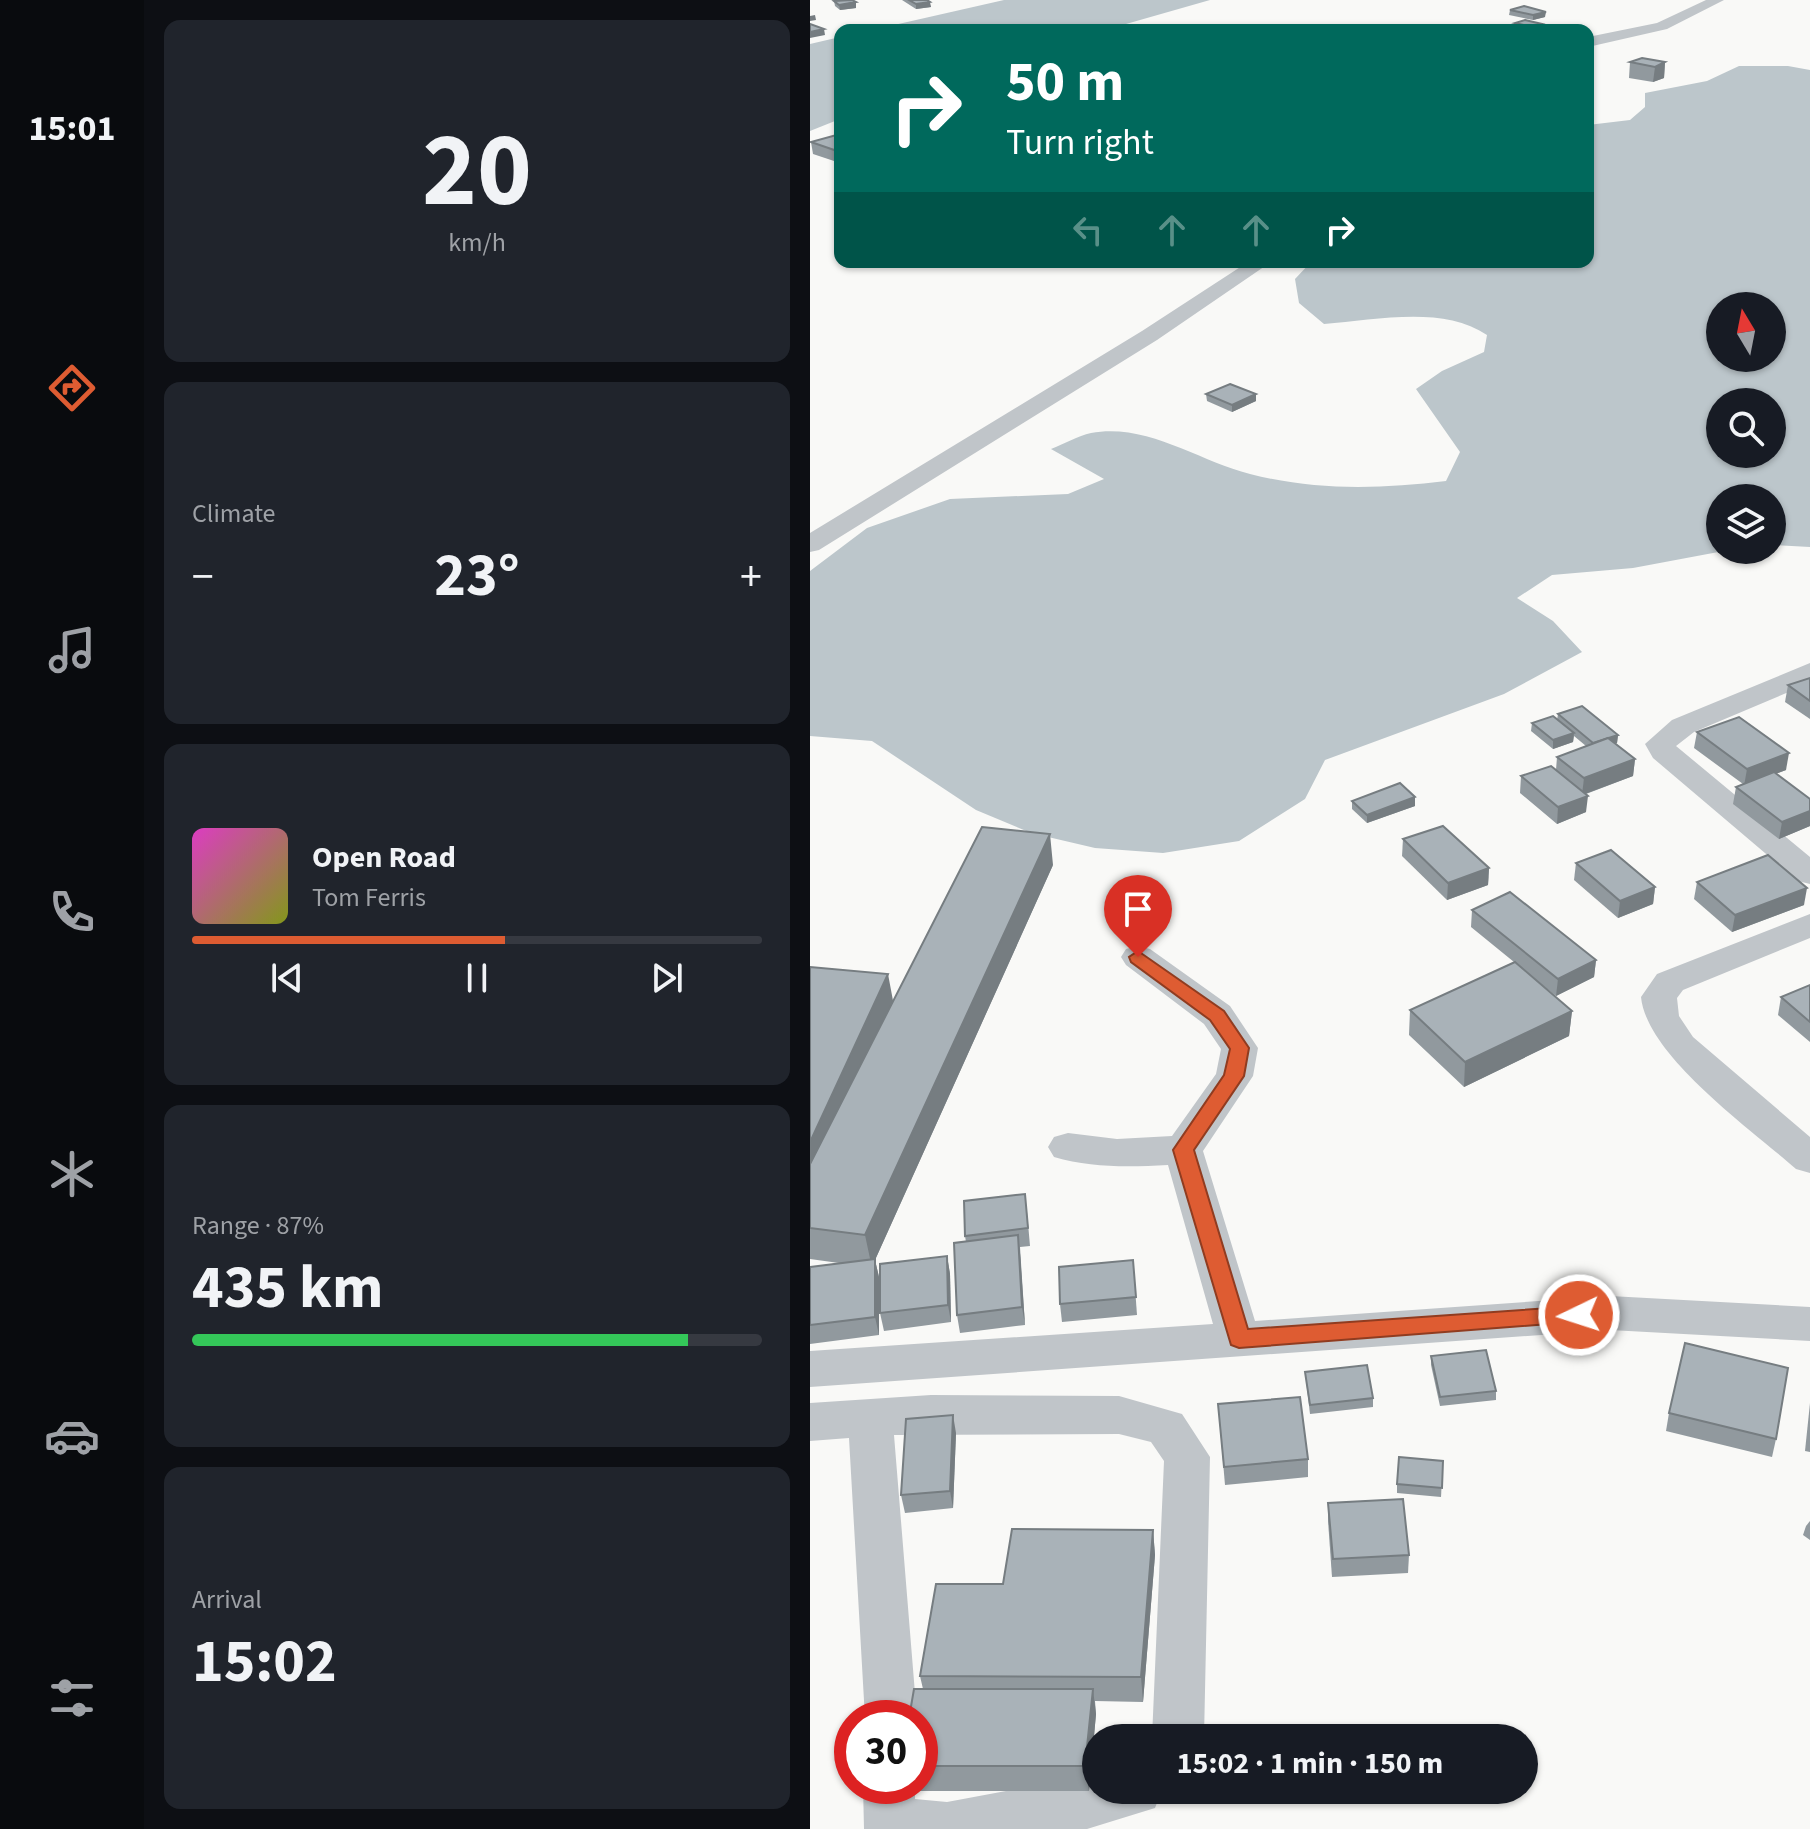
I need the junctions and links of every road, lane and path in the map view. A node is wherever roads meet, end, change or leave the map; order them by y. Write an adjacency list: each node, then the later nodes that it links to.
1 (1717, 0): 2 (street)
2 (1594, 41)
3 (1252, 268): 4 (street)
4 (810, 544)
5 (1810, 672): 6 (street)
6 (1810, 874)
7 (1810, 925): 11 (street)
8 (1138, 957): 10 (street)
9 (1068, 1147): 10 (street)
10 (1183, 1150): 13 (street)
11 (1810, 1159)
12 (1810, 1324): 13 (street)
13 (1239, 1339): 14 (street)
14 (810, 1369)
15 (870, 1416): 16 (street); 17 (street); 18 (street)
16 (810, 1422)
17 (890, 1700)
18 (1178, 1724)
19 (1082, 1804): 20 (street)
20 (889, 1812)

